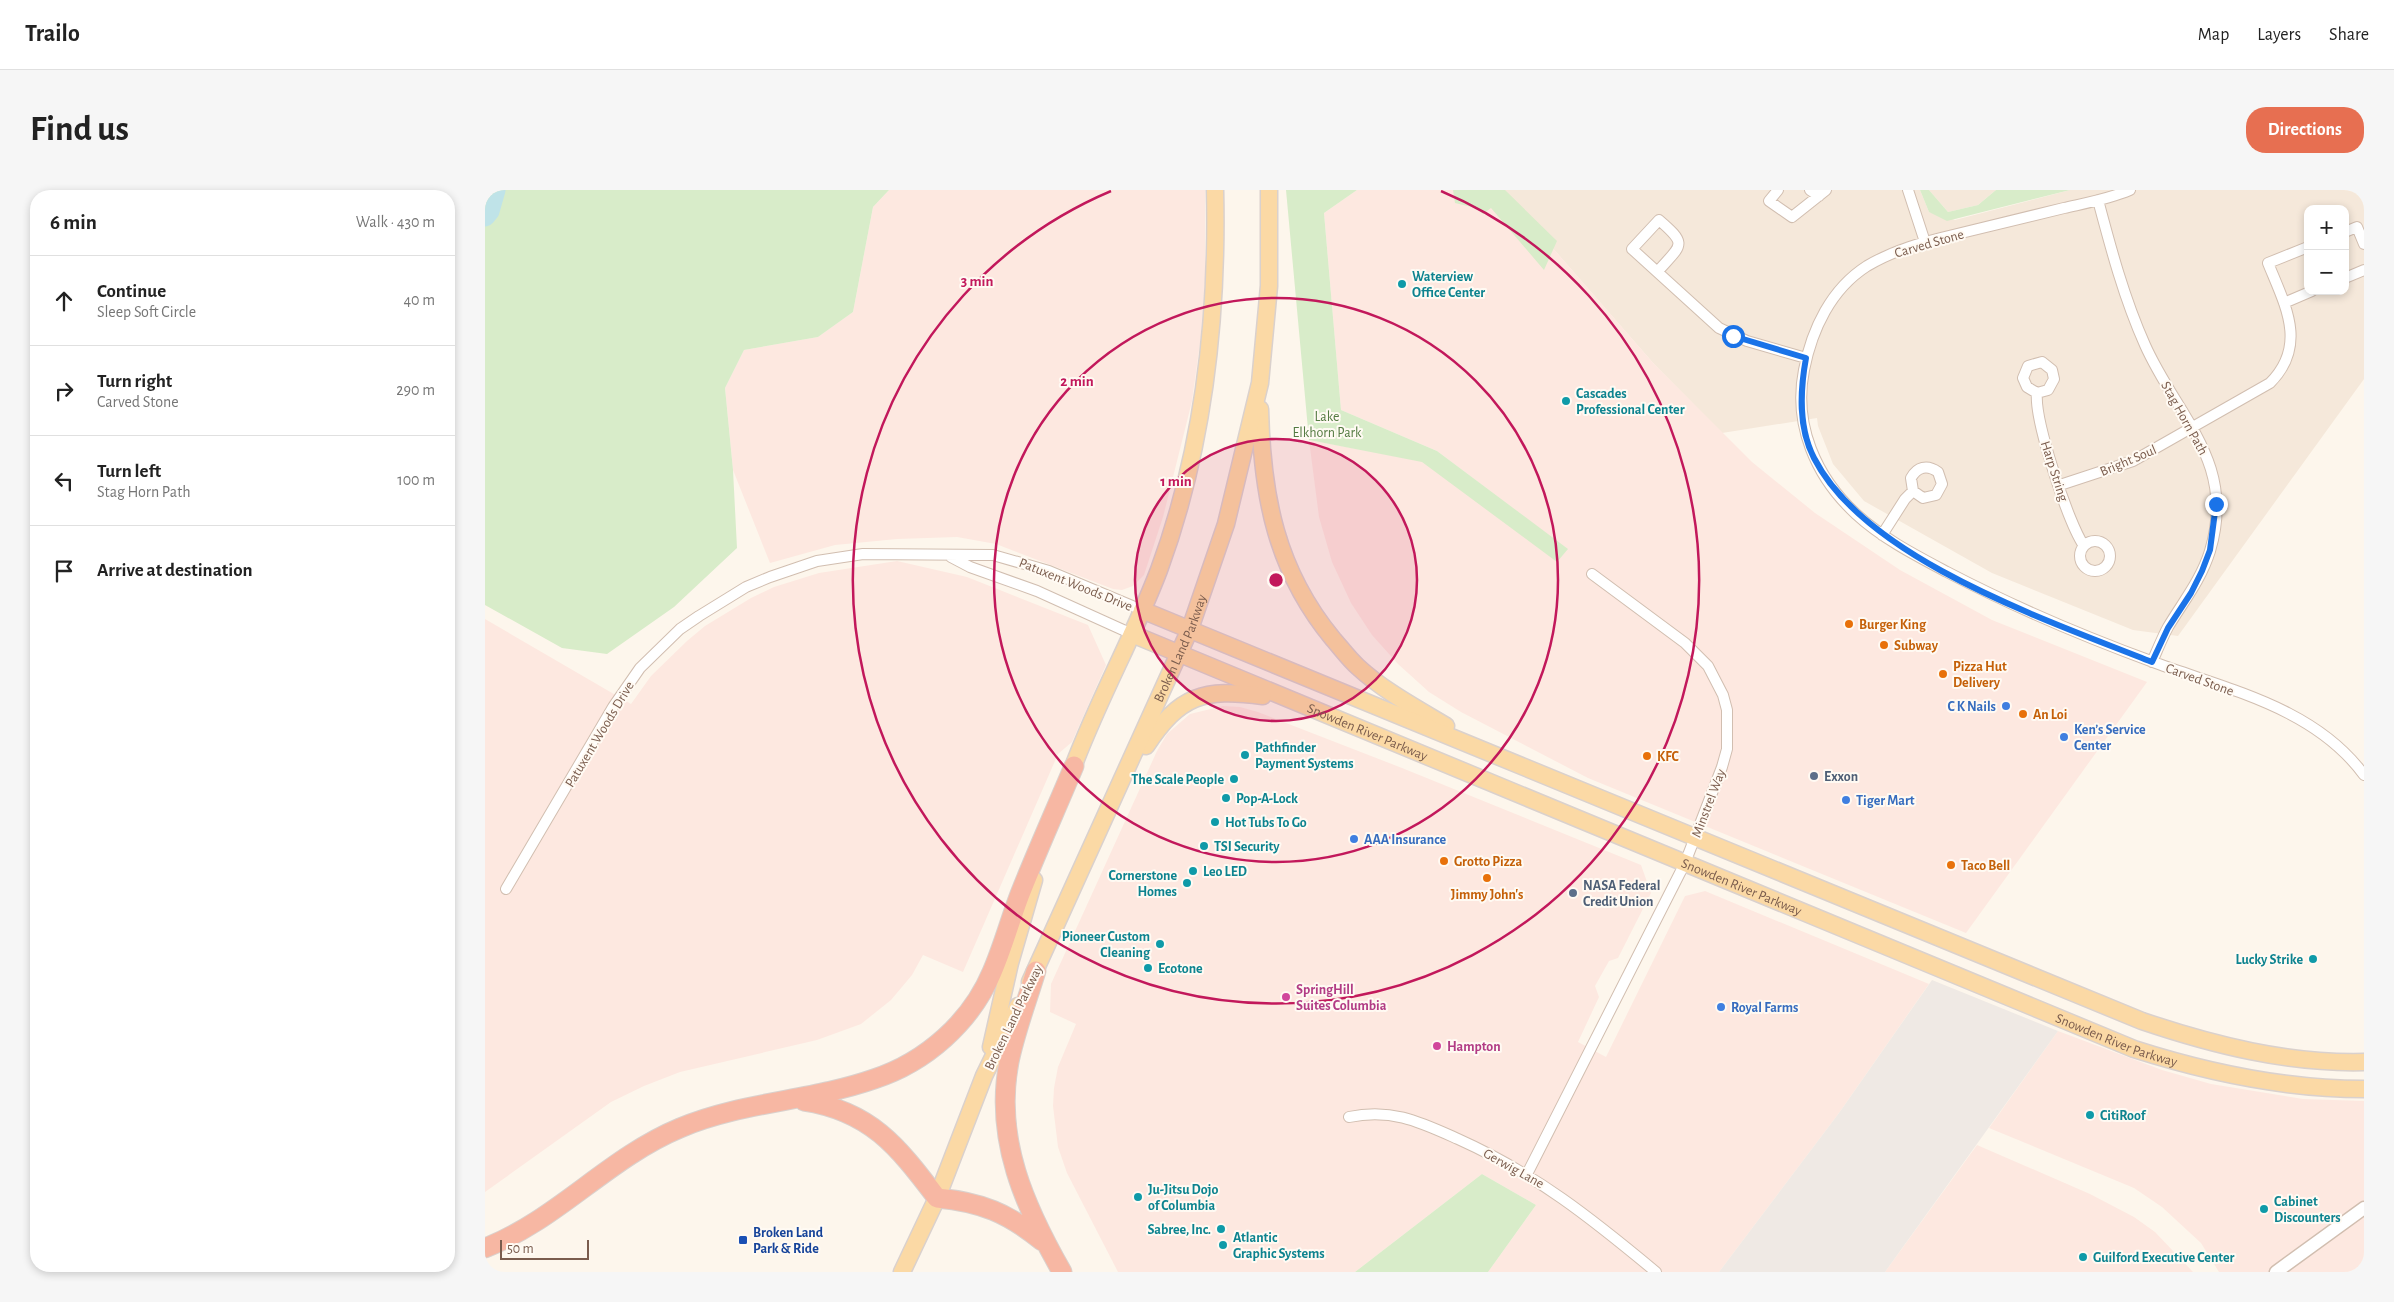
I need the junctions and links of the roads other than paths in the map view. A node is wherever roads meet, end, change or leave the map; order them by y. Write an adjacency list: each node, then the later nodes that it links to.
1 (1215, 190): 28 (main road, Broken Land Parkway)
2 (1269, 190): 19 (main road, Broken Land Parkway)
3 (1778, 190): 7 (street)
4 (1809, 190): 7 (street)
5 (1907, 190): 10 (street)
6 (2129, 190): 8 (street, Carved Stone)
7 (1822, 193)
8 (2098, 200): 10 (street, Carved Stone); 21 (street, Stag Horn Path)
9 (2349, 230): 11 (street)
10 (1925, 242): 18 (street, Carved Stone)
11 (2364, 244)
12 (2304, 249): 17 (street, Bright Soul)
13 (2364, 270): 15 (street)
14 (1658, 271): 14 (street); 18 (street)
15 (2349, 276)
16 (2304, 294): 17 (street)
17 (2284, 303): 21 (street, Bright Soul)
18 (1806, 358): 24 (street, Carved Stone)
19 (1260, 383): 29 (main road, Broken Land Parkway); 34 (main road)
20 (2037, 393): 22 (street, Harp String)
21 (2193, 428): 22 (street, Bright Soul); 32 (street, Stag Horn Path)
22 (2060, 485): 25 (street, Harp String)
23 (1913, 491): 24 (street)
24 (1882, 534): 32 (street, Carved Stone)
25 (2084, 546)
26 (950, 556): 28 (street, Patuxent Woods Drive); 30 (street, Patuxent Woods Drive); 40 (street, Patuxent Woods Drive)
27 (1592, 574): 38 (street, Minstrel Way)
28 (1142, 610): 29 (main road, Snowden River Parkway); 30 (main road, Broken Land Parkway)
29 (1191, 629): 31 (main road, Broken Land Parkway); 34 (main road, Snowden River Parkway)
30 (1132, 634): 31 (main road, Snowden River Parkway); 35 (main road, Broken Land Parkway)
31 (1179, 655): 33 (main road, Snowden River Parkway); 37 (main road, Broken Land Parkway)
32 (2152, 662): 36 (street, Carved Stone)
33 (1287, 700): 37 (main road); 39 (main road, Snowden River Parkway)
34 (1493, 755): 38 (main road, Snowden River Parkway)
35 (1074, 766): 43 (main road, Broken Land Parkway); 45 (highway)
36 (2364, 775)
37 (1121, 786): 41 (main road, Broken Land Parkway)
38 (1695, 837): 39 (street, Minstrel Way); 42 (main road, Snowden River Parkway)
39 (1685, 863): 44 (main road, Snowden River Parkway); 47 (street, Minstrel Way)
40 (506, 889)
41 (1036, 971): 43 (main road, Broken Land Parkway); 50 (highway)
42 (2364, 1062)
43 (984, 1076): 48 (main road, Broken Land Parkway)
44 (2364, 1089)
45 (795, 1099): 48 (highway); 51 (highway)
46 (1349, 1117): 47 (street, Gerwig Lane)
47 (1527, 1174): 54 (street, Gerwig Lane)
48 (937, 1198): 50 (highway); 52 (main road, Broken Land Parkway)
49 (2364, 1208): 55 (street)
50 (1047, 1244): 53 (highway)
51 (485, 1248)
52 (902, 1272)
53 (1062, 1272)
54 (1656, 1272)
55 (2276, 1272)

